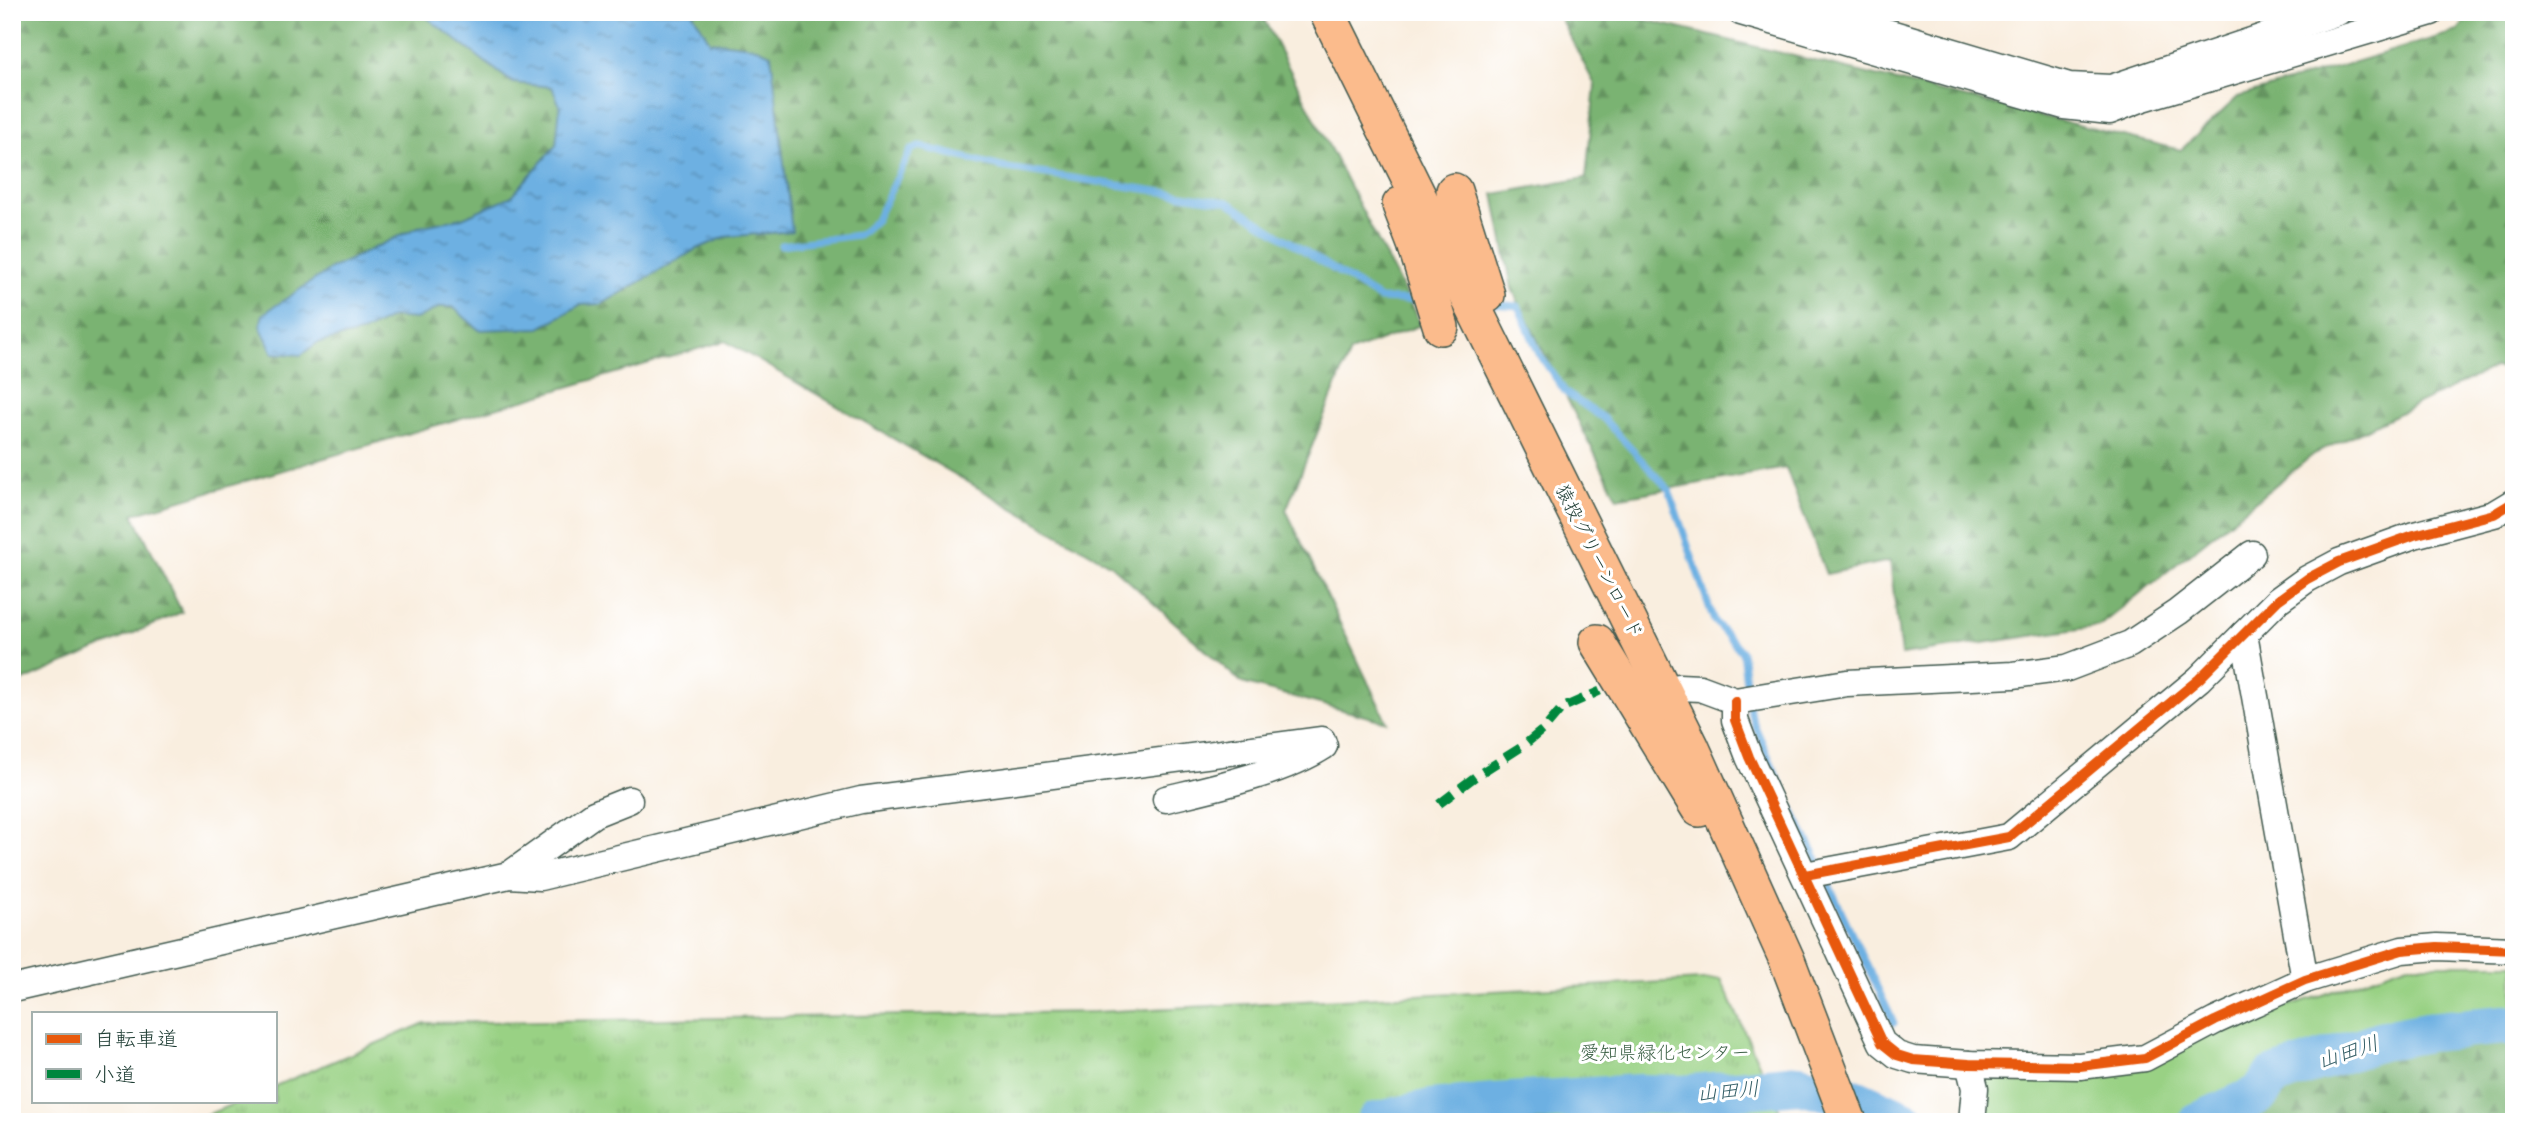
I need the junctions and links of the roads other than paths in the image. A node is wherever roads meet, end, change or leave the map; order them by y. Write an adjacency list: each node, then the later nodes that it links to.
1 (1313, 12): 8 (main road)
2 (1327, 12): 11 (main road, 猿投グリーンロード)
3 (1741, 12): 6 (street)
4 (1819, 12): 5 (street)
5 (2338, 12)
6 (2431, 12)
7 (1454, 191): 11 (main road)
8 (1441, 327)
9 (2514, 502): 12 (street)
10 (2252, 554): 15 (street)
11 (1635, 631): 21 (main road, 猿投グリーンロード)
12 (2244, 634): 19 (street); 22 (street)
13 (1597, 642): 21 (main road)
14 (1679, 687): 15 (street)
15 (1735, 701): 19 (street)
16 (1166, 799): 18 (street)
17 (629, 800): 18 (street)
18 (509, 875): 23 (street)
19 (1805, 875): 24 (street)
20 (2514, 950): 22 (street)
21 (1787, 960): 26 (main road, 猿投グリーンロード)
22 (2305, 981): 24 (street)
23 (12, 989)
24 (1969, 1065): 25 (street)
25 (1973, 1115)
26 (1849, 1122)

